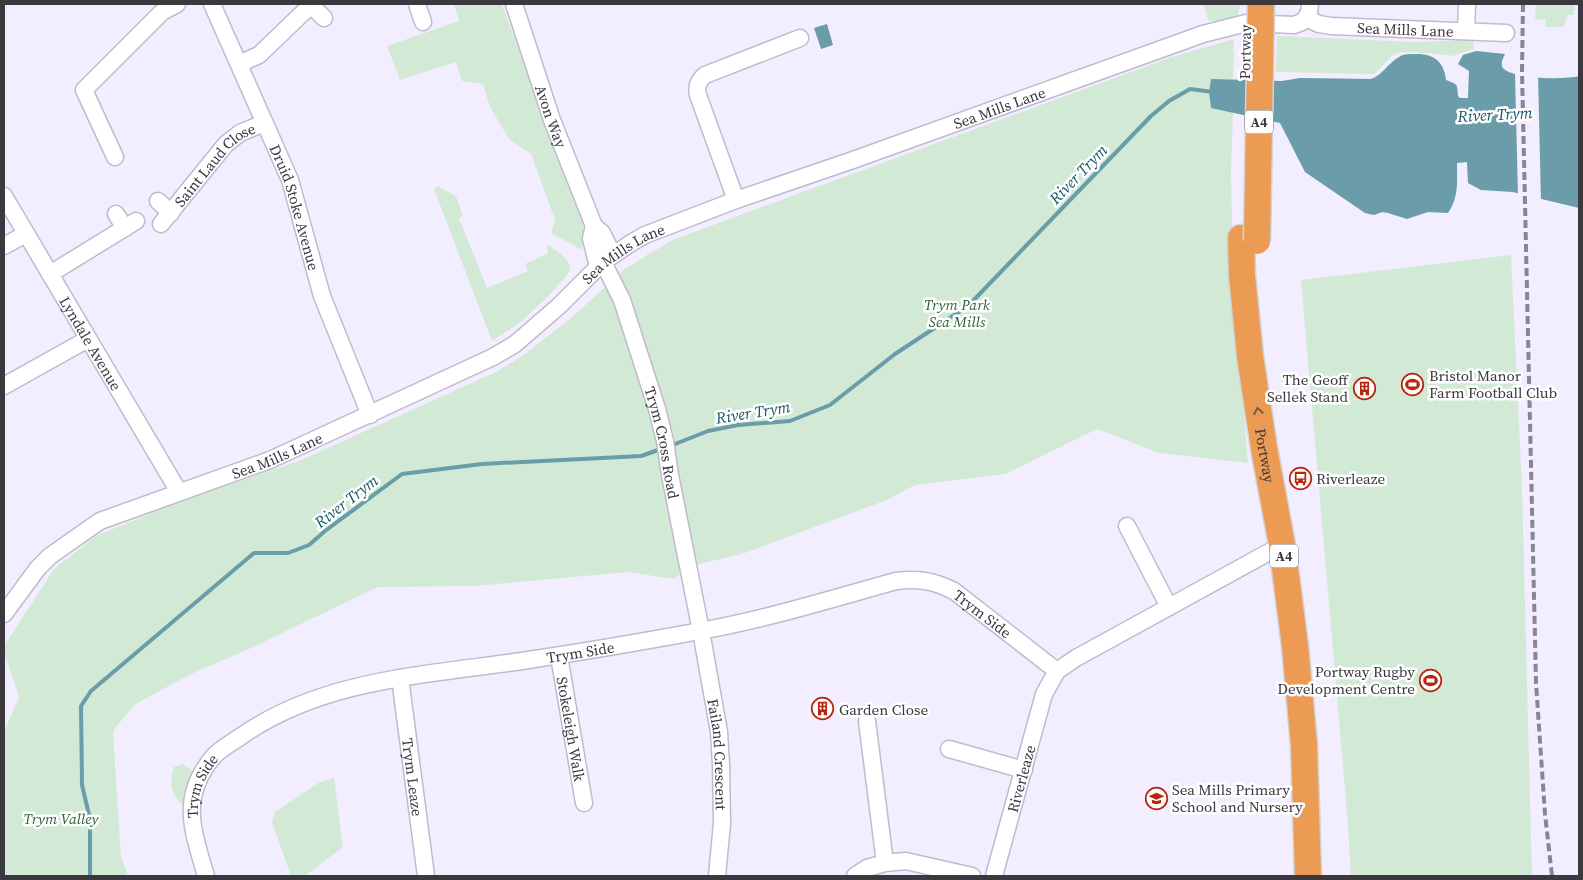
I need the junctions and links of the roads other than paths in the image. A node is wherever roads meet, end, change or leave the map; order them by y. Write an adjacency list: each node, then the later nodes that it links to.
1 (177, 4): 17 (street)
2 (212, 4): 15 (street, Druid Stoke Avenue)
3 (311, 4): 10 (street); 15 (street)
4 (416, 4): 11 (street)
5 (514, 4): 25 (street, Avon Way)
6 (1246, 4): 23 (highway, Portway / A4)
7 (1261, 4): 23 (highway, Portway / A4, bridge)
8 (1467, 4): 12 (street)
9 (1308, 11): 12 (street, Sea Mills Lane); 19 (street, Sea Mills Lane)
10 (324, 18)
11 (423, 22)
12 (1466, 31): 13 (street, Sea Mills Lane)
13 (1506, 33)
14 (790, 37): 19 (street)
15 (239, 64): 16 (street, Druid Stoke Avenue)
16 (264, 123): 20 (street, Saint Laud Close); 29 (street, Druid Stoke Avenue)
17 (115, 157)
18 (4, 196): 22 (street, Lyndale Avenue)
19 (736, 200): 25 (street, Sea Mills Lane)
20 (158, 201)
21 (116, 214): 26 (street)
22 (26, 234): 24 (street); 26 (street, Lyndale Avenue)
23 (1249, 239): 32 (highway, Portway / A4, one-way to 23); 52 (highway, Portway / A4)
24 (4, 246)
25 (605, 261): 29 (street, Sea Mills Lane); 36 (street, Trym Cross Road)
26 (50, 274): 27 (street, Lyndale Avenue)
27 (88, 339): 28 (street); 30 (street, Lyndale Avenue)
28 (12, 387)
29 (370, 415): 30 (street, Sea Mills Lane)
30 (179, 492): 33 (street, Sea Mills Lane)
31 (1127, 526): 34 (street)
32 (1282, 545): 34 (street, Riverleaze); 51 (highway, Portway / A4)
33 (8, 595): 35 (street, Sea Mills Lane)
34 (1169, 607): 38 (street, Riverleaze)
35 (4, 614)
36 (701, 631): 37 (street, Trym Side); 38 (street, Trym Side); 47 (street, Failand Crescent)
37 (559, 656): 39 (street, Trym Side); 43 (street, Stokeleigh Walk)
38 (1057, 671): 42 (street, Riverleaze)
39 (400, 678): 45 (street, Trym Side); 46 (street, Trym Leaze)
40 (867, 721): 44 (street)
41 (948, 749): 42 (street)
42 (1024, 770): 50 (street, Riverleaze)
43 (584, 803)
44 (886, 863): 48 (street); 49 (street)
45 (206, 876)
46 (426, 876)
47 (717, 876)
48 (855, 876)
49 (972, 876)
50 (994, 876)
51 (1308, 876)
52 (1325, 876)

